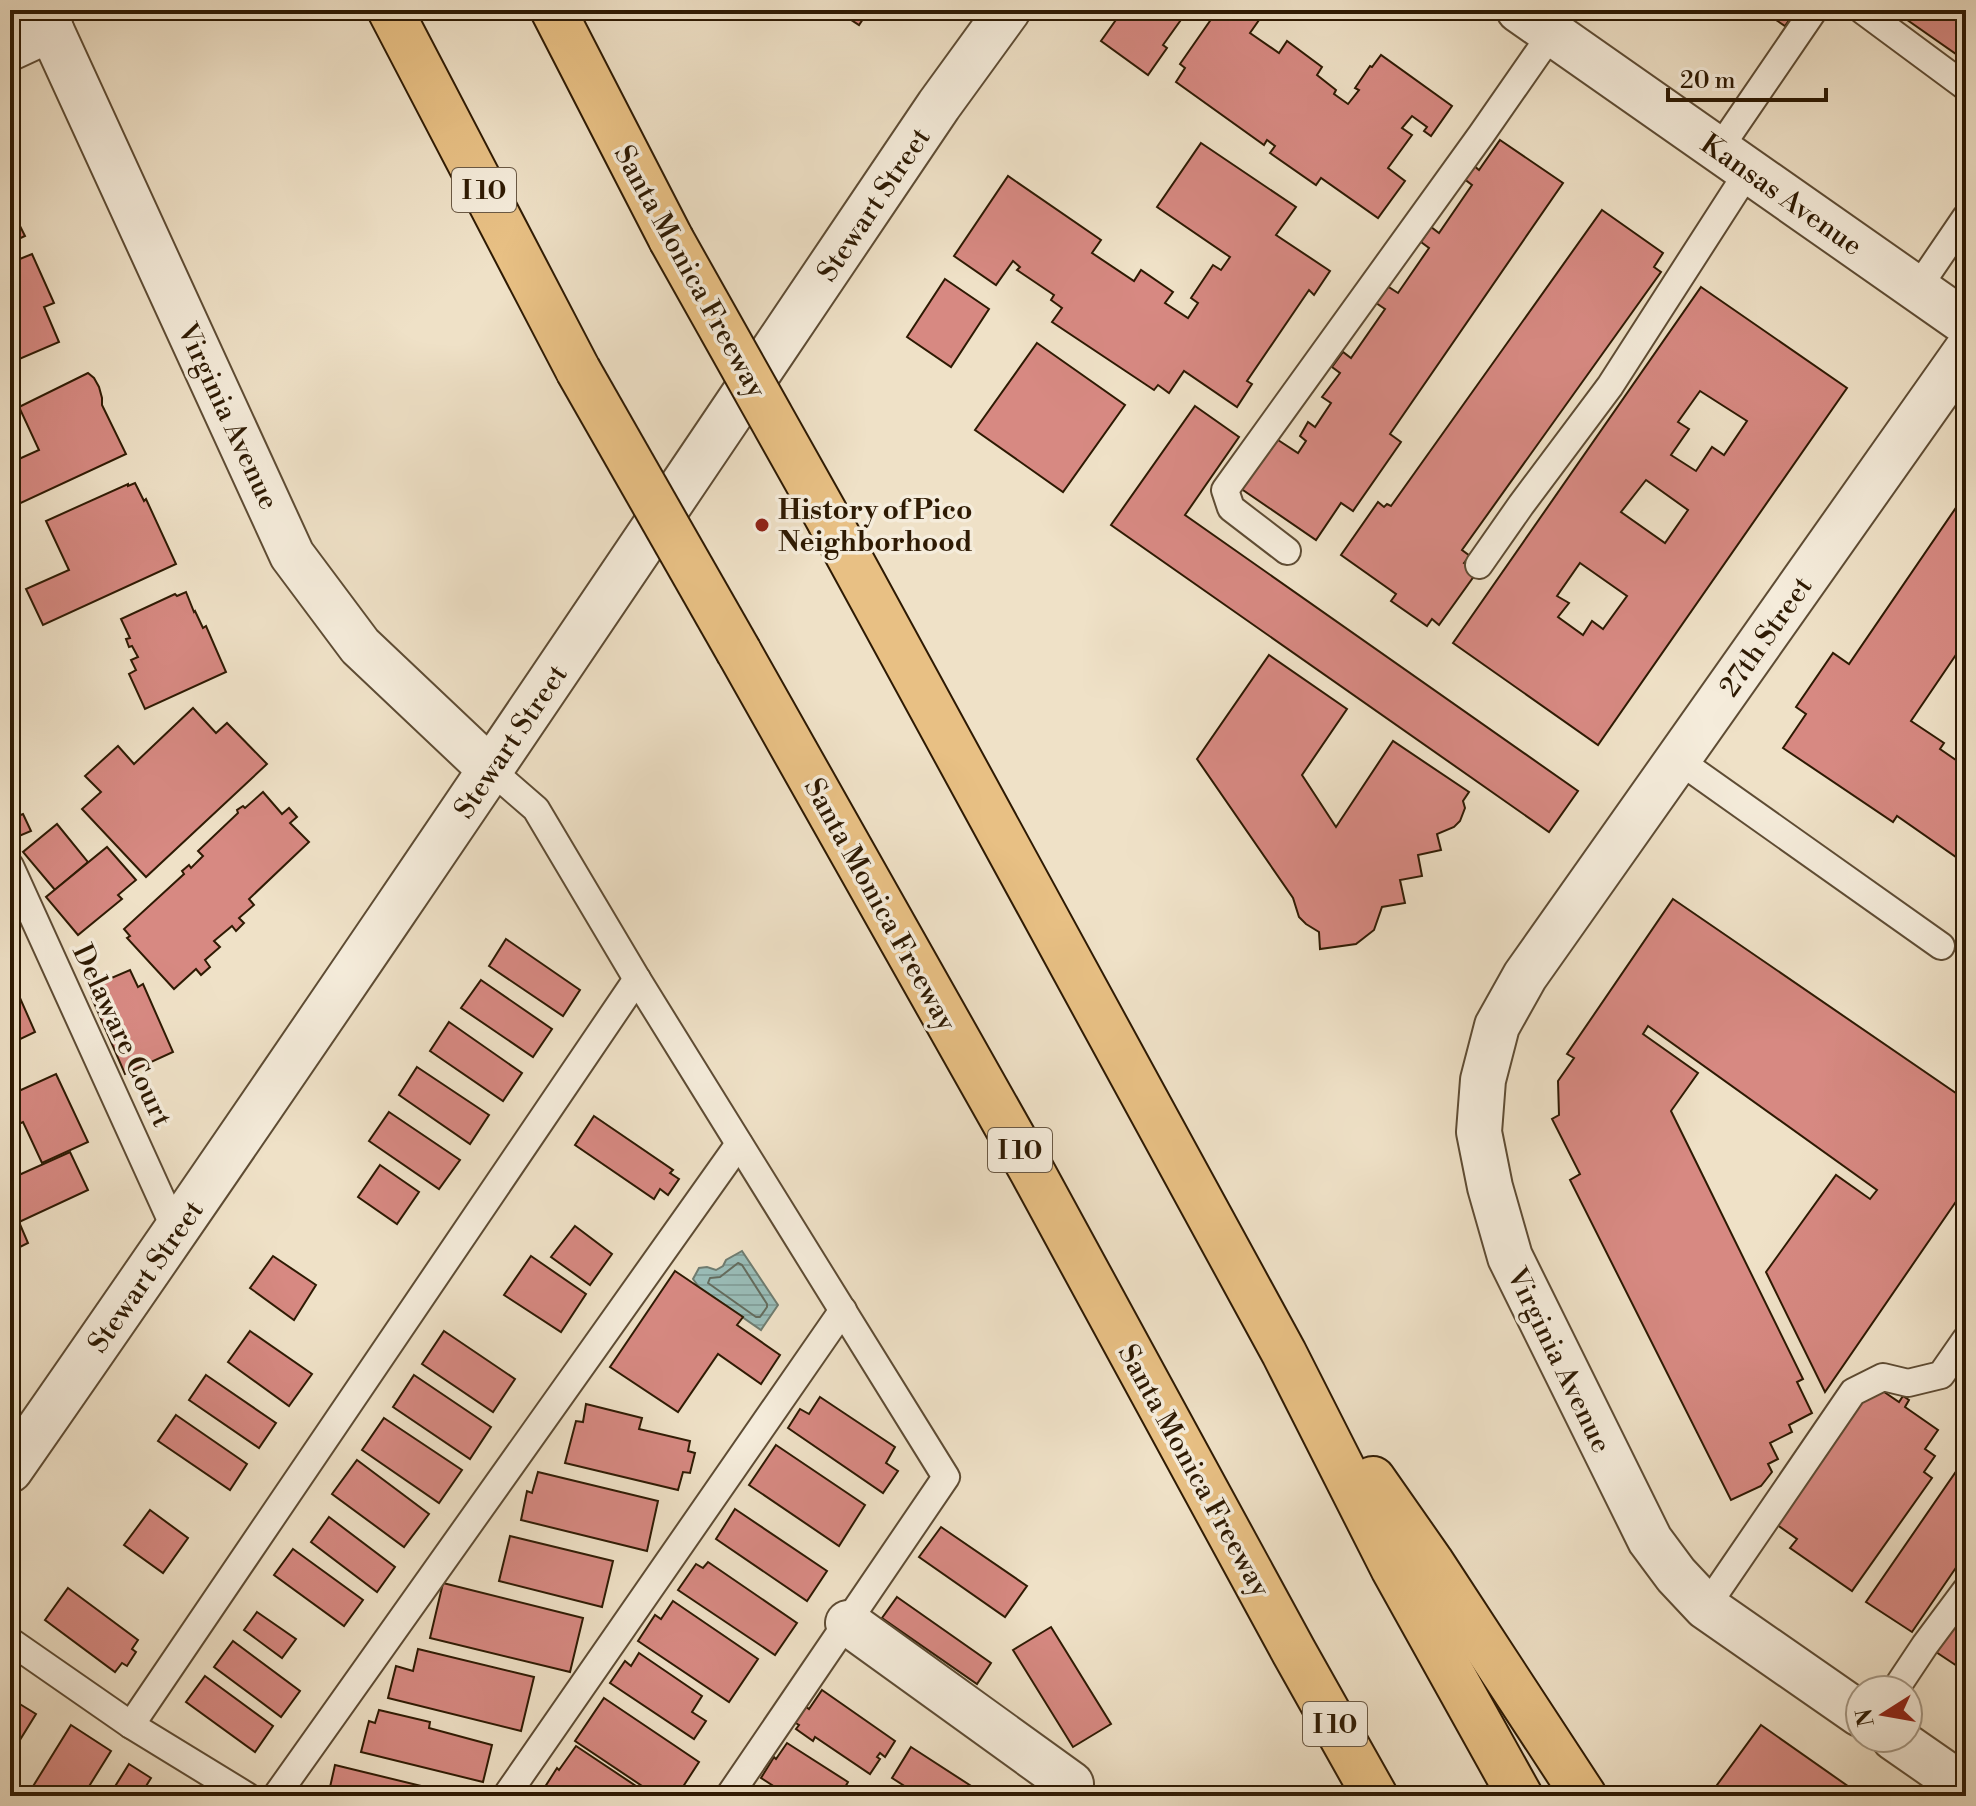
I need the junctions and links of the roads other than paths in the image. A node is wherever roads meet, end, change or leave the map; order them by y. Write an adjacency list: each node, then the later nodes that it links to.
1 (390, 10): 33 (highway, Santa Monica Freeway / I 10, bridge)
2 (553, 10): 27 (highway, Santa Monica Freeway, bridge)
3 (1008, 10): 18 (street, Stewart Street)
4 (1814, 10): 10 (lane)
5 (1862, 10): 9 (lane)
6 (1529, 16): 10 (street, Kansas Avenue); 15 (lane)
7 (47, 20): 8 (street); 18 (street, Virginia Avenue)
8 (10, 48)
9 (1966, 87)
10 (1734, 160): 12 (street, Kansas Avenue); 16 (lane)
11 (1966, 217): 12 (lane)
12 (1917, 289): 13 (street, Kansas Avenue)
13 (1966, 323)
14 (1966, 351): 17 (street, 27th Street)
15 (1287, 551)
16 (1479, 565)
17 (1677, 759): 20 (street, 27th Street); 21 (lane)
18 (491, 770): 22 (lane); 24 (street, Stewart Street)
19 (10, 866): 24 (lane, Delaware Court)
20 (1563, 920): 30 (street, Virginia Avenue)
21 (1941, 946)
22 (637, 979): 23 (lane); 36 (lane)
23 (739, 1144): 25 (lane); 41 (lane)
24 (176, 1231): 28 (street, Stewart Street)
25 (843, 1310): 31 (lane); 42 (lane)
26 (1966, 1339): 30 (lane)
27 (1284, 1353): 46 (highway, Santa Monica Freeway); 47 (highway)
28 (10, 1470)
29 (1966, 1590): 34 (lane)
30 (1706, 1607): 35 (street, Virginia Avenue)
31 (848, 1623): 39 (street); 43 (lane)
32 (10, 1641): 36 (lane)
33 (1294, 1652): 44 (highway); 45 (highway, Santa Monica Freeway / I 10)
34 (1906, 1674)
35 (1844, 1703)
36 (131, 1725): 40 (lane)
37 (1917, 1754): 38 (street)
38 (1966, 1788)
39 (1067, 1790)
40 (247, 1796)
41 (276, 1796)
42 (506, 1796)
43 (729, 1796)
44 (1343, 1796)
45 (1375, 1796)
46 (1520, 1796)
47 (1584, 1796)

